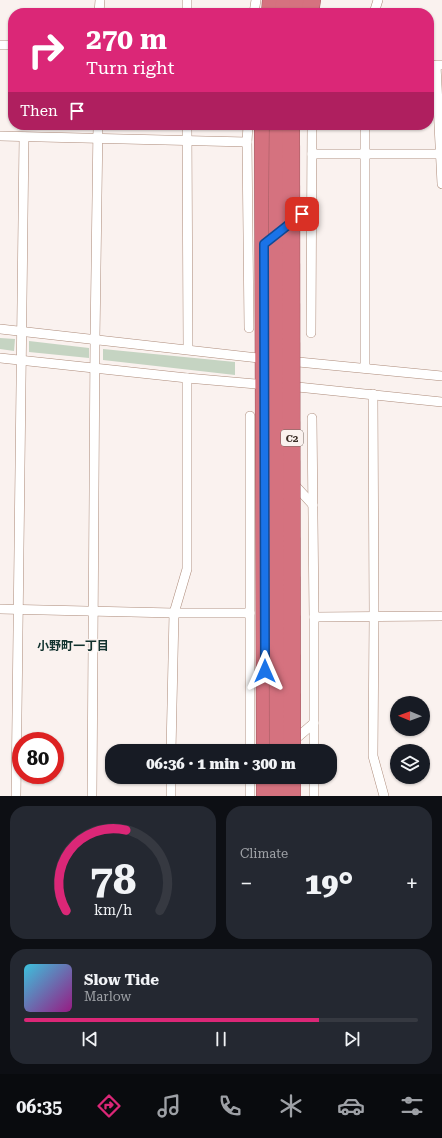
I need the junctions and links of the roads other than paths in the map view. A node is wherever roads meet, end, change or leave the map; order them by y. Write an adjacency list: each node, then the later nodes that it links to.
1 (442, 65): 18 (street)
2 (98, 130): 13 (street)
3 (187, 130): 14 (street)
4 (248, 130): 15 (street)
5 (263, 130): 21 (highway)
6 (278, 130): 57 (highway, C2, bridge)
7 (291, 130): 22 (highway, C2, bridge)
8 (299, 130): 22 (highway, bridge)
9 (312, 130): 16 (street)
10 (365, 130): 17 (street)
11 (0, 136): 12 (street)
12 (24, 137): 13 (street); 25 (street)
13 (98, 139): 14 (street); 27 (street)
14 (187, 140): 15 (street); 28 (street)
15 (247, 142): 23 (street)
16 (312, 154): 17 (street); 20 (street)
17 (364, 154): 18 (street); 33 (street)
18 (441, 154): 19 (street)
19 (442, 184)
20 (312, 206): 21 (street); 26 (street)
21 (264, 244): 30 (highway)
22 (292, 268): 59 (highway, C2, bridge)
23 (249, 328)
24 (0, 329): 25 (street)
25 (22, 331): 27 (street); 31 (street)
26 (311, 333)
27 (95, 339): 28 (street); 32 (street)
28 (188, 349): 30 (street)
29 (0, 358): 31 (street)
30 (264, 358): 33 (street); 36 (highway)
31 (21, 360): 32 (street); 46 (street)
32 (95, 368): 35 (street); 47 (street)
33 (365, 368): 34 (street)
34 (442, 376)
35 (187, 378): 36 (street); 48 (street)
36 (264, 385): 37 (street); 41 (highway)
37 (373, 394): 38 (street); 51 (street)
38 (442, 402)
39 (250, 416): 44 (street)
40 (312, 418): 43 (street)
41 (264, 450): 42 (highway); 43 (street)
42 (264, 502): 44 (street); 56 (highway)
43 (313, 505): 50 (street)
44 (250, 513): 49 (street)
45 (0, 609): 46 (street)
46 (19, 609): 47 (street); 67 (street)
47 (94, 611): 48 (street); 68 (street)
48 (174, 613): 49 (street); 54 (street)
49 (250, 613): 55 (street)
50 (314, 616): 51 (street); 53 (street)
51 (374, 616): 52 (street); 75 (street)
52 (442, 616)
53 (314, 723): 58 (street); 60 (street)
54 (172, 744)
55 (250, 744)
56 (265, 744)
57 (278, 744)
58 (290, 744)
59 (292, 744)
60 (314, 744)
61 (171, 784): 69 (street)
62 (265, 784): 71 (highway)
63 (278, 784): 72 (highway)
64 (292, 784): 73 (highway)
65 (314, 784): 74 (street)
66 (250, 792): 70 (street)
67 (16, 796)
68 (92, 796)
69 (171, 796)
70 (257, 796)
71 (265, 796)
72 (278, 796)
73 (292, 796)
74 (314, 796)
75 (384, 796)

